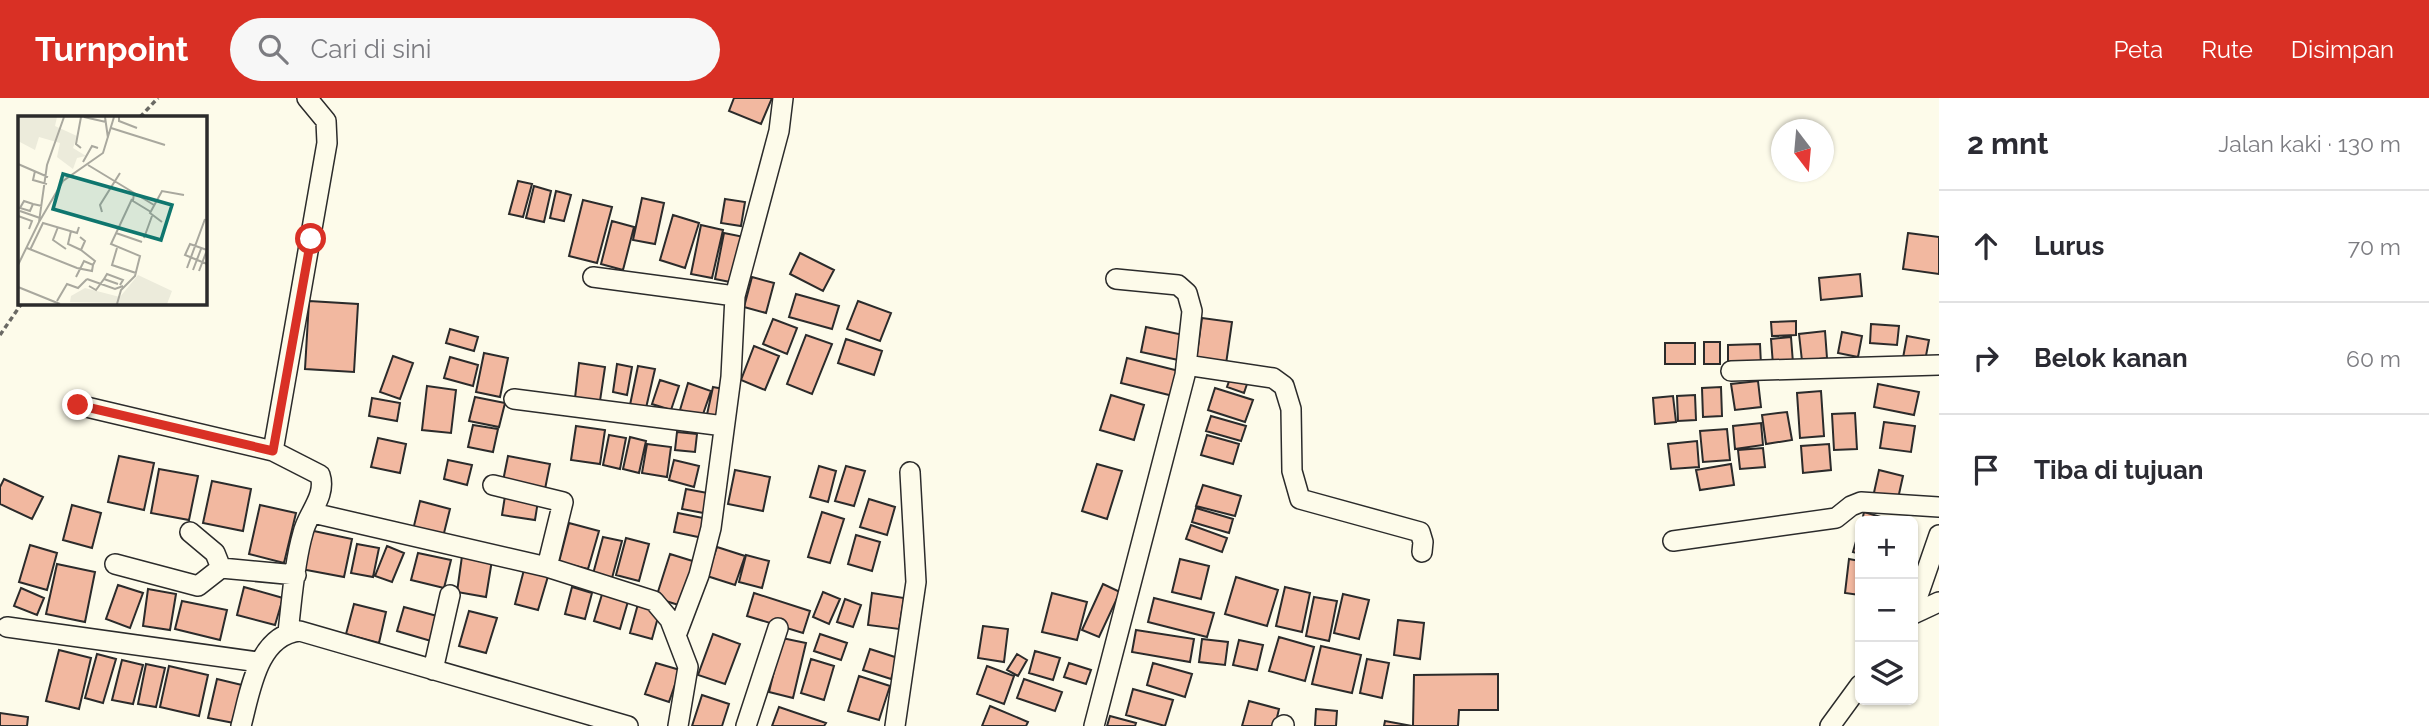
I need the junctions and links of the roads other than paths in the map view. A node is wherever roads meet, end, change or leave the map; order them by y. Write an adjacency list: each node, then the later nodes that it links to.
1 (307, 98): 12 (street)
2 (783, 98): 5 (street)
3 (593, 277): 5 (street)
4 (1116, 279): 6 (street)
5 (735, 296): 11 (street)
6 (1186, 365): 20 (street); 41 (street)
7 (1939, 365): 8 (street)
8 (1731, 370)
9 (514, 399): 11 (street)
10 (78, 405): 12 (street)
11 (724, 426): 32 (street)
12 (273, 451): 16 (street)
13 (910, 472): 40 (street)
14 (493, 485): 22 (street)
15 (1935, 507): 19 (street)
16 (313, 513): 22 (street); 24 (street)
17 (190, 532): 23 (street)
18 (1939, 535): 26 (street)
19 (1673, 541)
20 (1422, 552)
21 (115, 564): 23 (street)
22 (547, 567): 32 (street)
23 (220, 568): 24 (street)
24 (296, 575): 31 (street)
25 (450, 595): 34 (street)
26 (1918, 597)
27 (1939, 602): 28 (street)
28 (1918, 610)
29 (7, 627): 33 (street)
30 (778, 628): 39 (street)
31 (288, 632): 33 (street); 34 (street)
32 (677, 633): 38 (street)
33 (258, 662): 36 (street)
34 (433, 670): 37 (street)
35 (1855, 692): 42 (street)
36 (241, 726)
37 (628, 726)
38 (678, 726)
39 (746, 726)
40 (895, 726)
41 (1094, 726)
42 (1830, 726)

